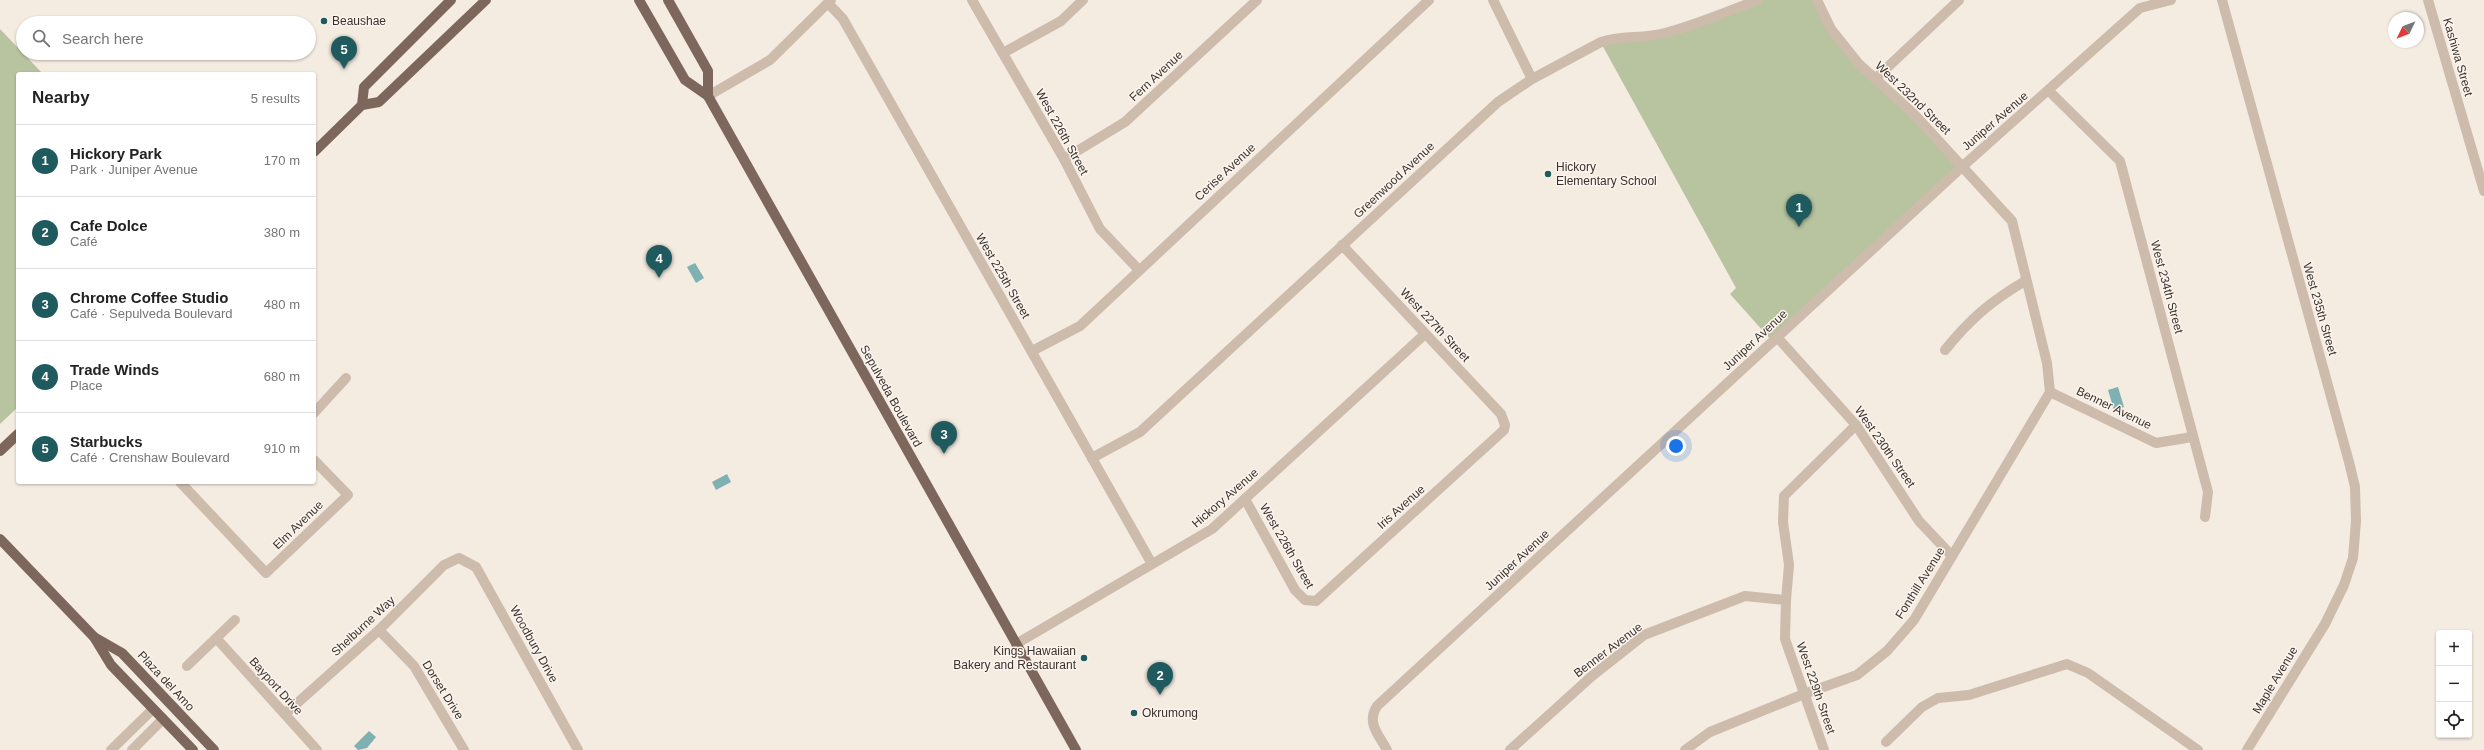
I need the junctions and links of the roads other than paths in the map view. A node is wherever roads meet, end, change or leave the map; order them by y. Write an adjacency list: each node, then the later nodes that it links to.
1 (451, 0): 22 (main road)
2 (486, 0): 22 (main road)
3 (639, 0): 21 (main road, Sepulveda Boulevard)
4 (668, 0): 21 (main road, Sepulveda Boulevard)
5 (972, 0): 17 (street, West 226th Street)
6 (1083, 0): 17 (street)
7 (1257, 0): 24 (street, Fern Avenue)
8 (1429, 0): 28 (street, Cerise Avenue)
9 (1493, 0): 18 (street)
10 (1758, 0): 18 (street, Greenwood Avenue)
11 (1817, 0): 19 (street, West 232nd Street)
12 (1959, 0): 19 (street)
13 (2171, 0): 20 (street, Juniper Avenue)
14 (2222, 0): 54 (street, West 235th Street)
15 (2428, 0): 26 (street, Kashiwa Street)
16 (830, 1): 21 (street); 33 (street, West 225th Street)
17 (1002, 53): 24 (street, West 226th Street)
18 (1532, 79): 27 (street, Greenwood Avenue)
19 (1875, 79): 25 (street, West 232nd Street)
20 (2049, 91): 25 (street, Juniper Avenue); 40 (street, West 234th Street)
21 (708, 96): 58 (main road, Sepulveda Boulevard)
22 (362, 105): 23 (main road)
23 (316, 150)
24 (1064, 159): 28 (street, West 226th Street)
25 (1963, 166): 29 (street, West 232nd Street); 31 (street, Juniper Avenue)
26 (2484, 191)
27 (1342, 244): 30 (street, West 227th Street); 42 (street, Greenwood Avenue)
28 (1139, 270): 33 (street, Cerise Avenue)
29 (2025, 281): 32 (street); 35 (street, West 232nd Street)
30 (1425, 334): 37 (street, West 227th Street); 45 (street, Hickory Avenue)
31 (1777, 337): 38 (street, West 230th Street); 74 (street, Juniper Avenue)
32 (1945, 350)
33 (1032, 351): 42 (street, West 225th Street)
34 (346, 378): 36 (street)
35 (2050, 392): 40 (street, Benner Avenue); 48 (street, Fonthill Avenue)
36 (316, 411)
37 (1505, 425): 52 (street, Iris Avenue)
38 (1856, 425): 48 (street, West 230th Street); 51 (street, West 229th Street)
39 (16, 436): 41 (main road)
40 (2192, 437): 46 (street, West 234th Street)
41 (0, 452)
42 (1092, 458): 50 (street, West 225th Street)
43 (316, 462): 44 (street, Elm Avenue)
44 (182, 484)
45 (1245, 499): 50 (street, Hickory Avenue); 52 (street, West 226th Street)
46 (2205, 517)
47 (0, 539): 56 (main road, Plaza del Amo)
48 (1952, 556): 60 (street, Fonthill Avenue)
49 (459, 558): 55 (street, Shelburne Way); 72 (street, Woodbury Drive)
50 (1152, 564): 58 (street, Hickory Avenue)
51 (1786, 600): 60 (street, West 229th Street); 75 (street, Benner Avenue)
52 (1310, 601)
53 (236, 620): 57 (street)
54 (2325, 624): 79 (street, Maple Avenue)
55 (379, 630): 63 (street, Shelburne Way); 71 (street, Dorset Drive)
56 (94, 637): 61 (main road, Plaza del Amo); 62 (main road, Plaza del Amo)
57 (217, 639): 59 (street); 63 (street, Bayport Drive)
58 (1016, 644): 73 (main road, Sepulveda Boulevard)
59 (187, 666)
60 (1804, 694): 76 (street, Fonthill Avenue); 77 (street, West 229th Street)
61 (164, 697): 62 (main road); 69 (main road, Plaza del Amo)
62 (153, 709): 64 (main road, Plaza del Amo); 66 (street)
63 (285, 714): 70 (street, Bayport Drive)
64 (163, 719): 67 (street); 68 (main road, Plaza del Amo)
65 (1886, 742): 78 (street)
66 (111, 750)
67 (132, 750)
68 (192, 750)
69 (214, 750)
70 (317, 750)
71 (464, 750)
72 (578, 750)
73 (1076, 750)
74 (1387, 750)
75 (1510, 750)
76 (1686, 750)
77 (1824, 750)
78 (2198, 750)
79 (2247, 750)

